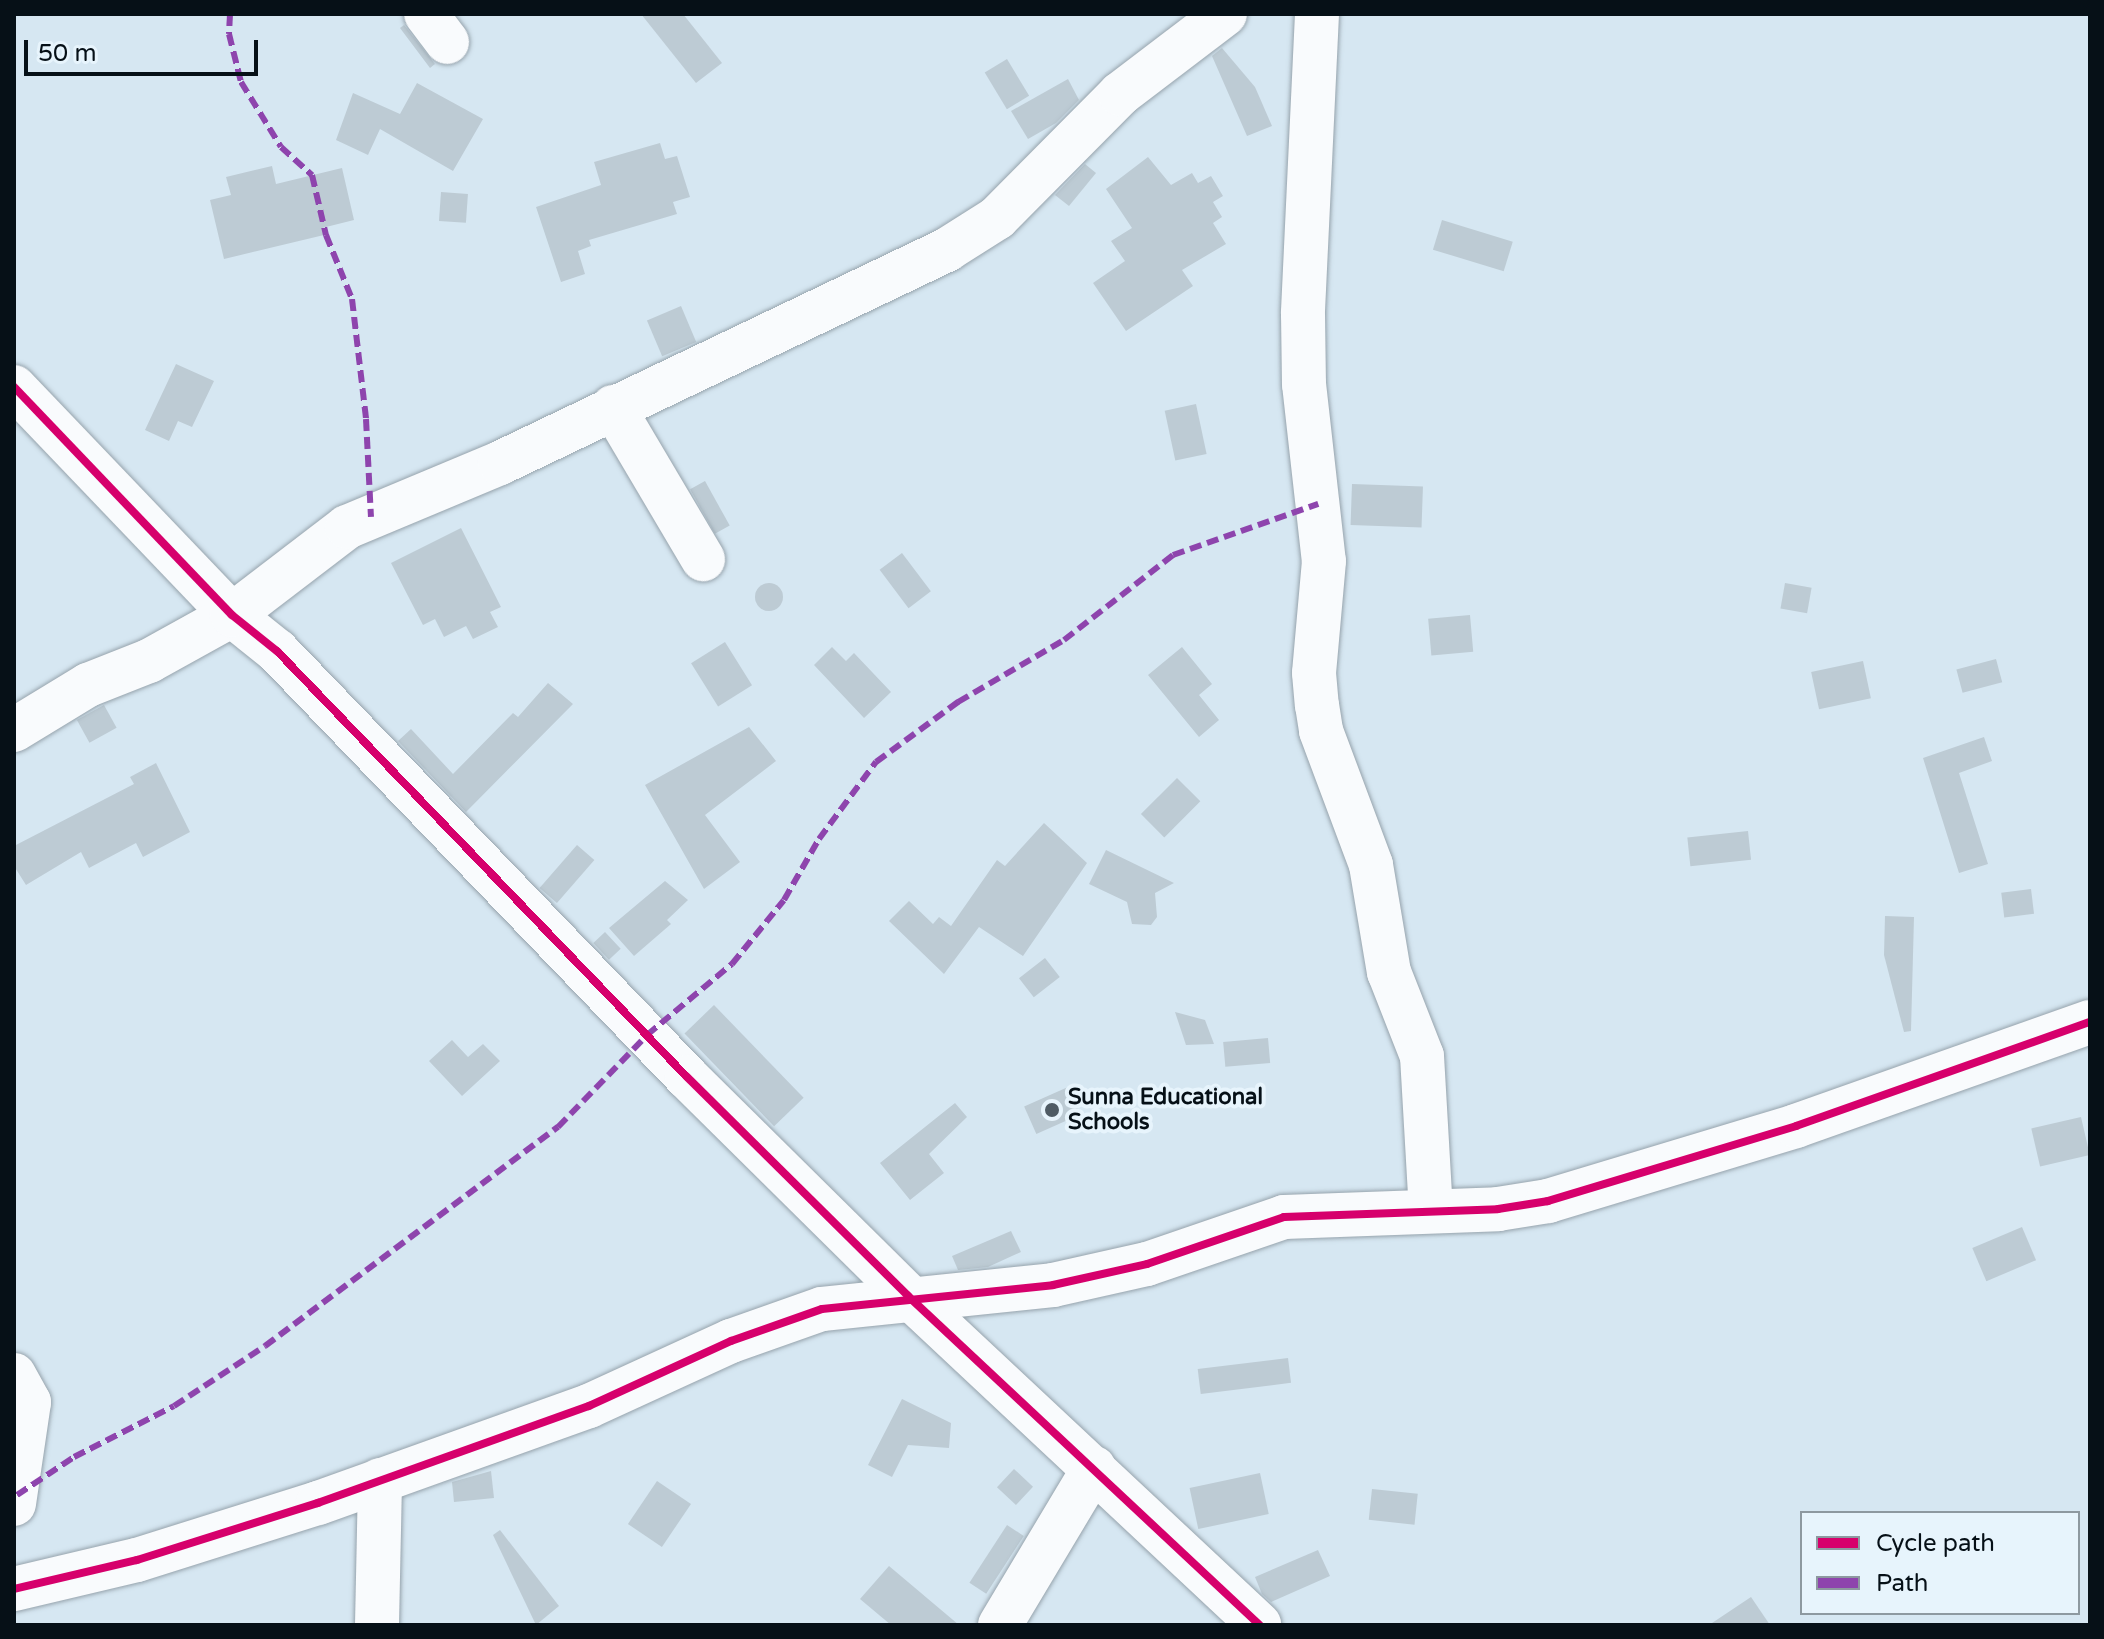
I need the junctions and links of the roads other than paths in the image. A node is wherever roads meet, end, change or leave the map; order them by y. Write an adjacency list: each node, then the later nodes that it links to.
1 (1225, 14): 4 (street)
2 (1317, 14): 9 (street)
3 (14, 387): 6 (street)
4 (613, 407): 5 (street); 6 (street)
5 (703, 559)
6 (232, 615): 7 (street); 10 (street)
7 (14, 730)
8 (2090, 1022): 9 (street)
9 (1431, 1210): 10 (street)
10 (908, 1296): 12 (street); 13 (street)
11 (14, 1375): 14 (street)
12 (1094, 1468): 17 (street); 18 (street)
13 (380, 1480): 15 (street); 16 (street)
14 (14, 1504)
15 (14, 1589)
16 (377, 1625)
17 (1000, 1625)
18 (1259, 1625)

